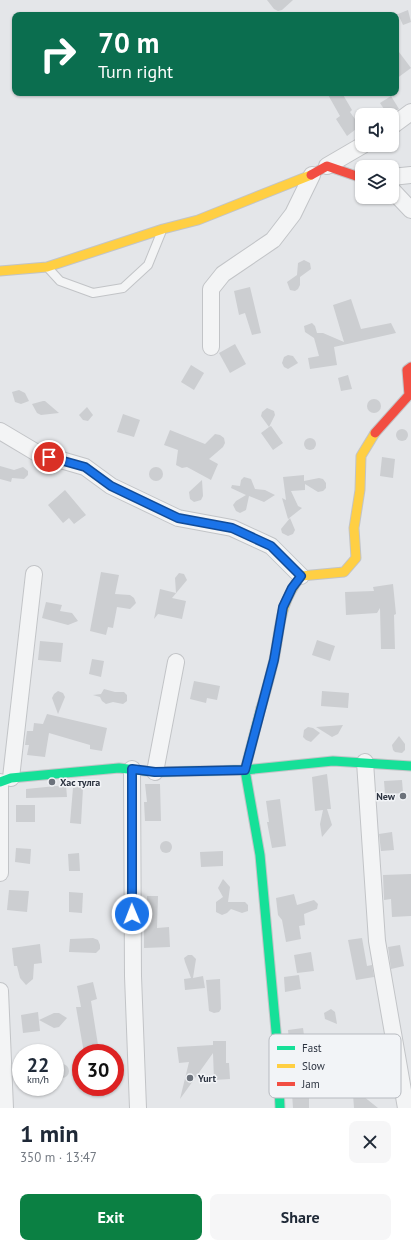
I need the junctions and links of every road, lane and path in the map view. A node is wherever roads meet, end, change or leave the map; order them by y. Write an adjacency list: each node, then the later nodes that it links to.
1 (411, 112): 2 (street)
2 (399, 121)
3 (355, 150): 4 (street)
4 (327, 166): 5 (street); 7 (street)
5 (312, 175): 11 (street); 14 (street)
6 (411, 175): 8 (street)
7 (355, 176)
8 (399, 176)
9 (399, 197): 10 (street)
10 (411, 210)
11 (162, 229): 12 (street); 12 (lane)
12 (47, 267): 13 (street)
13 (0, 271)
14 (210, 347)
15 (411, 367): 18 (street)
16 (0, 431): 18 (street)
17 (34, 574): 25 (street)
18 (301, 576): 23 (street)
19 (176, 662): 24 (street)
20 (365, 762): 21 (street); 23 (street); 29 (street)
21 (411, 766)
22 (132, 769): 24 (street); 25 (street); 33 (street)
23 (245, 770): 24 (street); 28 (street)
24 (155, 772)
25 (4, 781): 26 (street)
26 (0, 873)
27 (0, 991): 32 (street)
28 (276, 1034)
29 (393, 1034)
30 (401, 1079): 35 (street)
31 (280, 1098): 34 (street)
32 (5, 1108)
33 (138, 1108)
34 (280, 1108)
35 (406, 1108)

